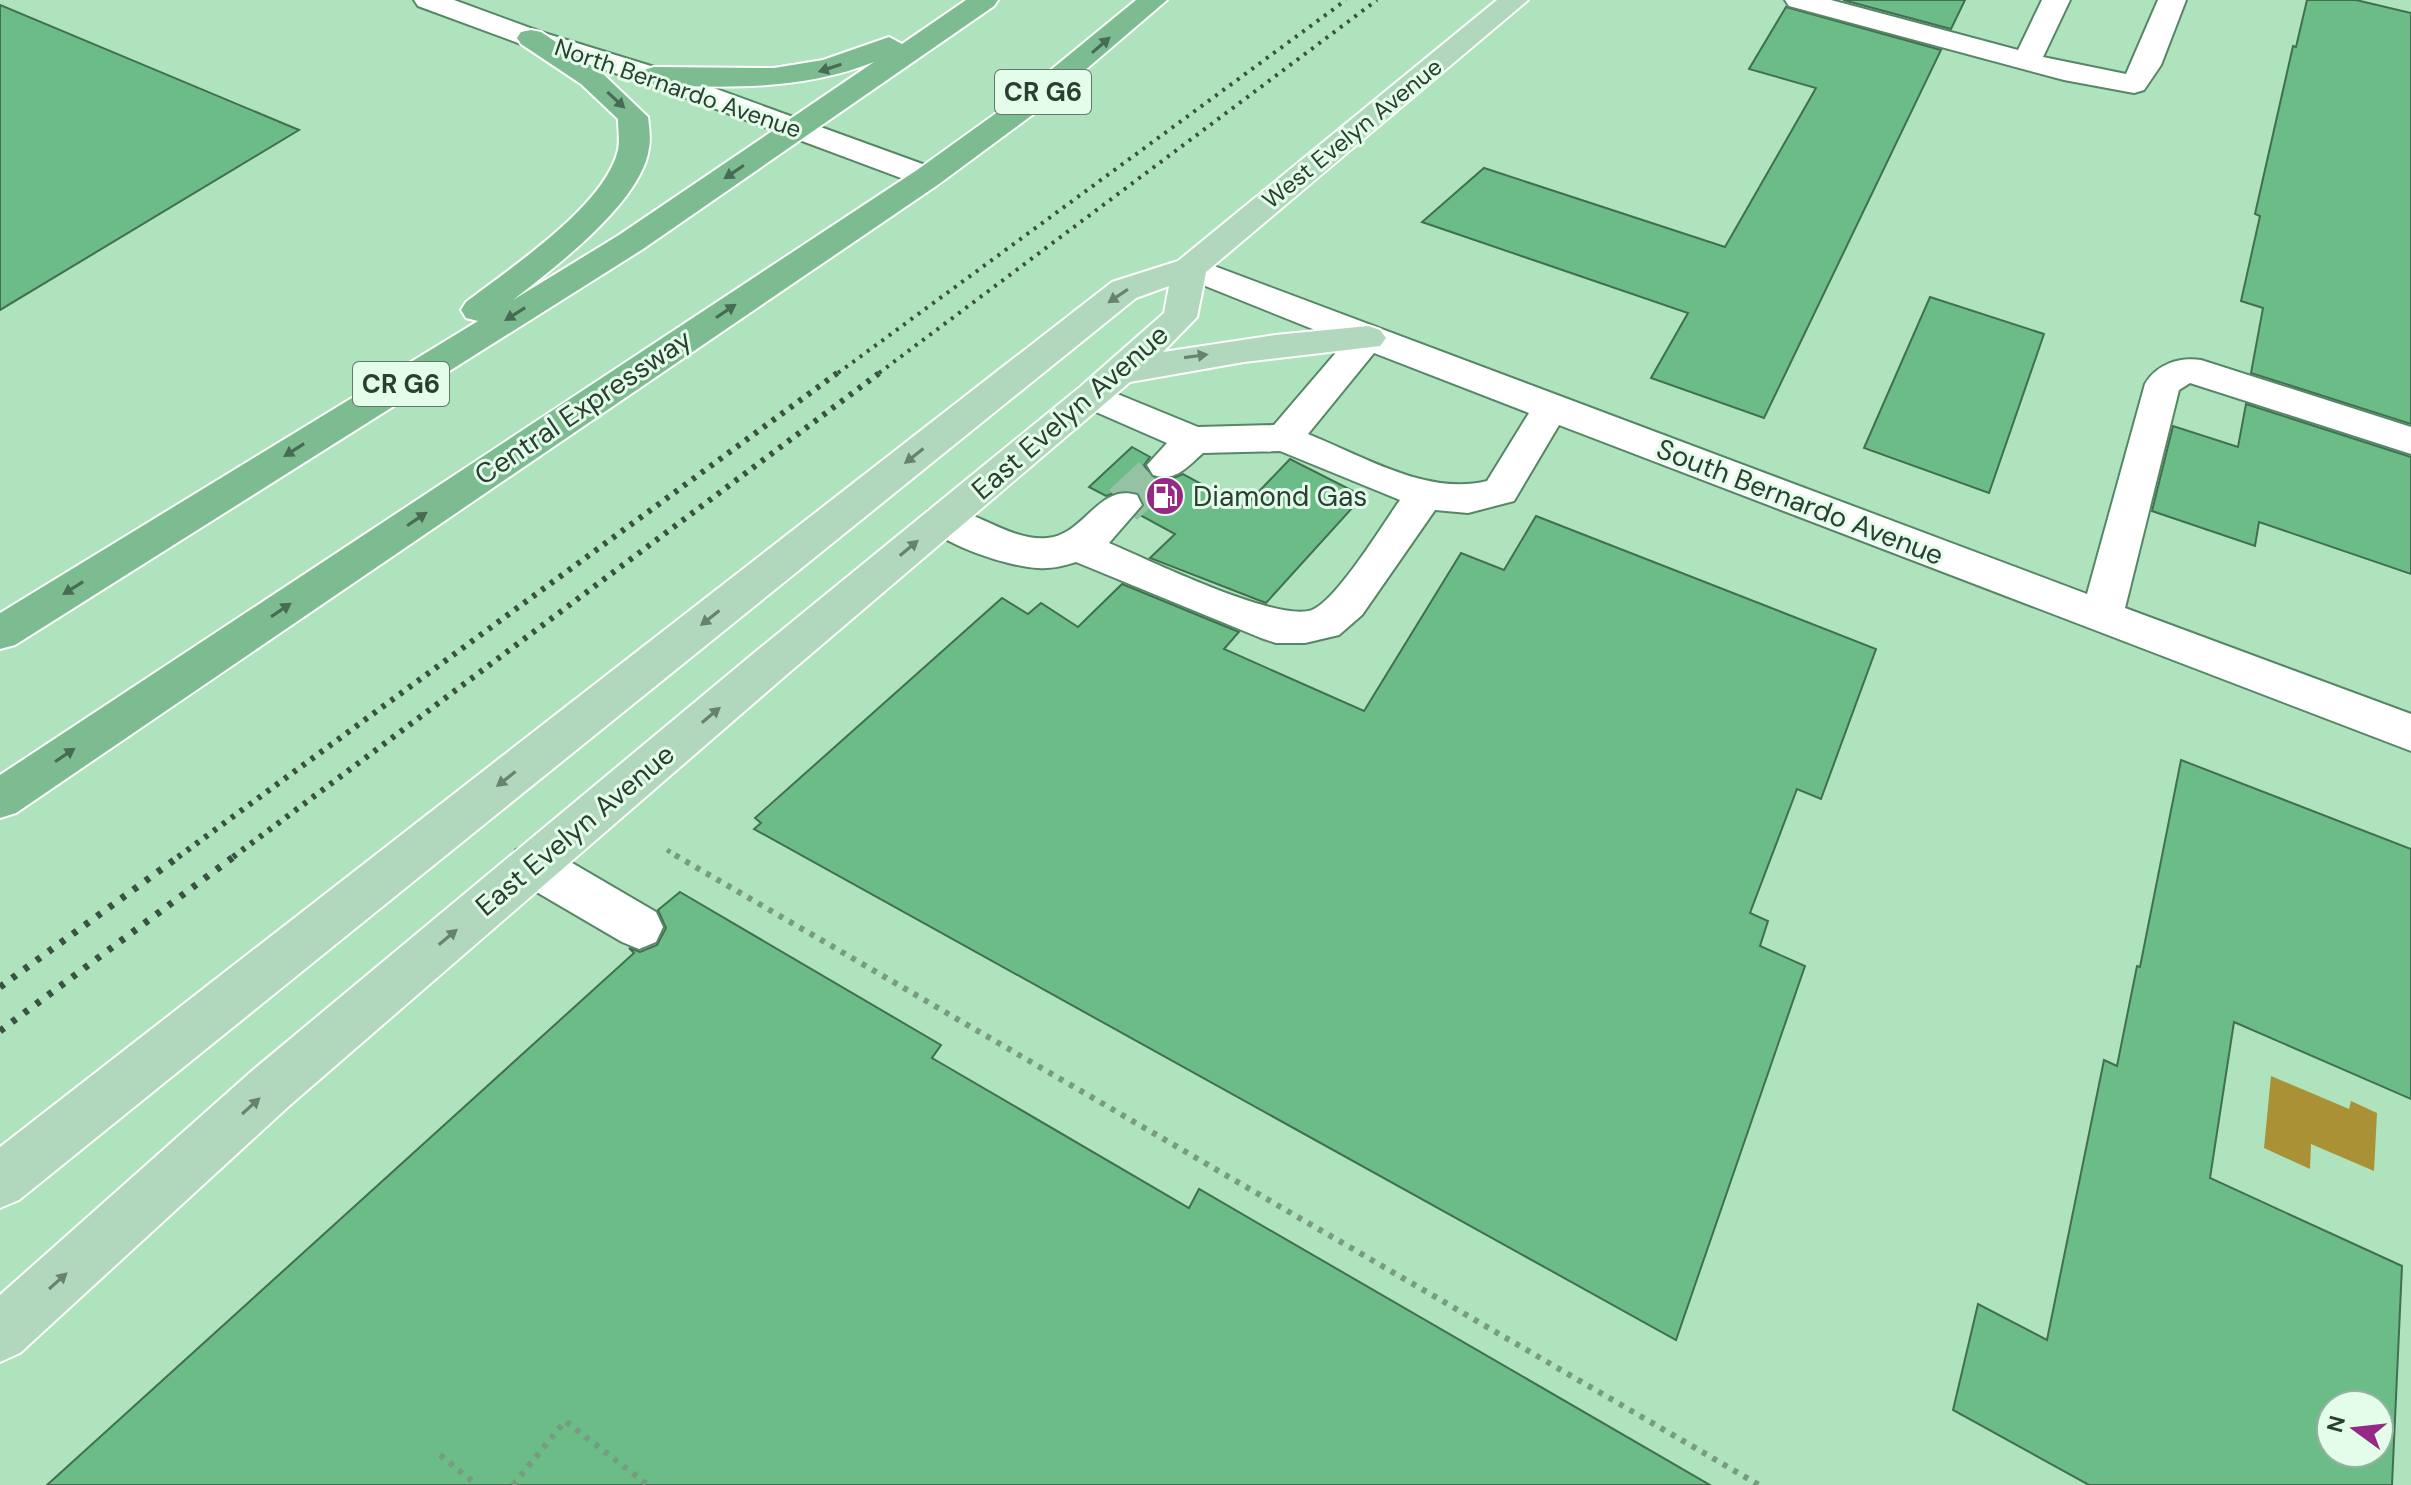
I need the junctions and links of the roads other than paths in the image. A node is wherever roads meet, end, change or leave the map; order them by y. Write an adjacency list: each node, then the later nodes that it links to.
1 (428, 0): 9 (street, North Bernardo Avenue)
2 (976, 0): 11 (highway, one-way to 11)
3 (984, 0): 12 (highway, CR G6)
4 (1153, 0): 13 (highway, Central Expressway / CR G6, one-way to 4)
5 (1514, 0): 14 (main road, West Evelyn Avenue)
6 (1799, 0): 10 (street)
7 (2056, 0): 10 (street)
8 (2172, 0): 10 (street)
9 (531, 38): 11 (street, North Bernardo Avenue); 18 (highway, one-way to 18)
10 (2027, 61)
11 (654, 76): 12 (street, North Bernardo Avenue)
12 (798, 129): 13 (street, North Bernardo Avenue); 18 (highway, CR G6, one-way to 18)
13 (928, 177): 30 (highway, Central Expressway / CR G6, one-way to 13)
14 (1190, 268): 15 (street, South Bernardo Avenue); 16 (main road, East Evelyn Avenue); 33 (main road, East Evelyn Avenue, one-way to 33)
15 (1368, 338): 16 (main road, one-way to 15); 17 (street, South Bernardo Avenue); 19 (street)
16 (1106, 384): 20 (street); 25 (main road, East Evelyn Avenue)
17 (1551, 408): 23 (street); 27 (street, South Bernardo Avenue)
18 (353, 414): 28 (highway, CR G6, one-way to 28)
19 (1284, 438): 20 (street); 23 (street)
20 (1194, 440): 22 (street)
21 (2411, 441): 27 (street)
22 (1166, 465)
23 (1426, 493): 26 (street)
24 (1123, 505): 26 (street)
25 (943, 520): 26 (street); 31 (main road, East Evelyn Avenue, one-way to 25)
26 (1077, 546)
27 (2102, 616): 29 (street, South Bernardo Avenue)
28 (0, 633)
29 (2411, 733)
30 (0, 799)
31 (533, 865): 32 (street); 34 (main road, East Evelyn Avenue, one-way to 31)
32 (639, 927)
33 (0, 1181)
34 (0, 1333)

